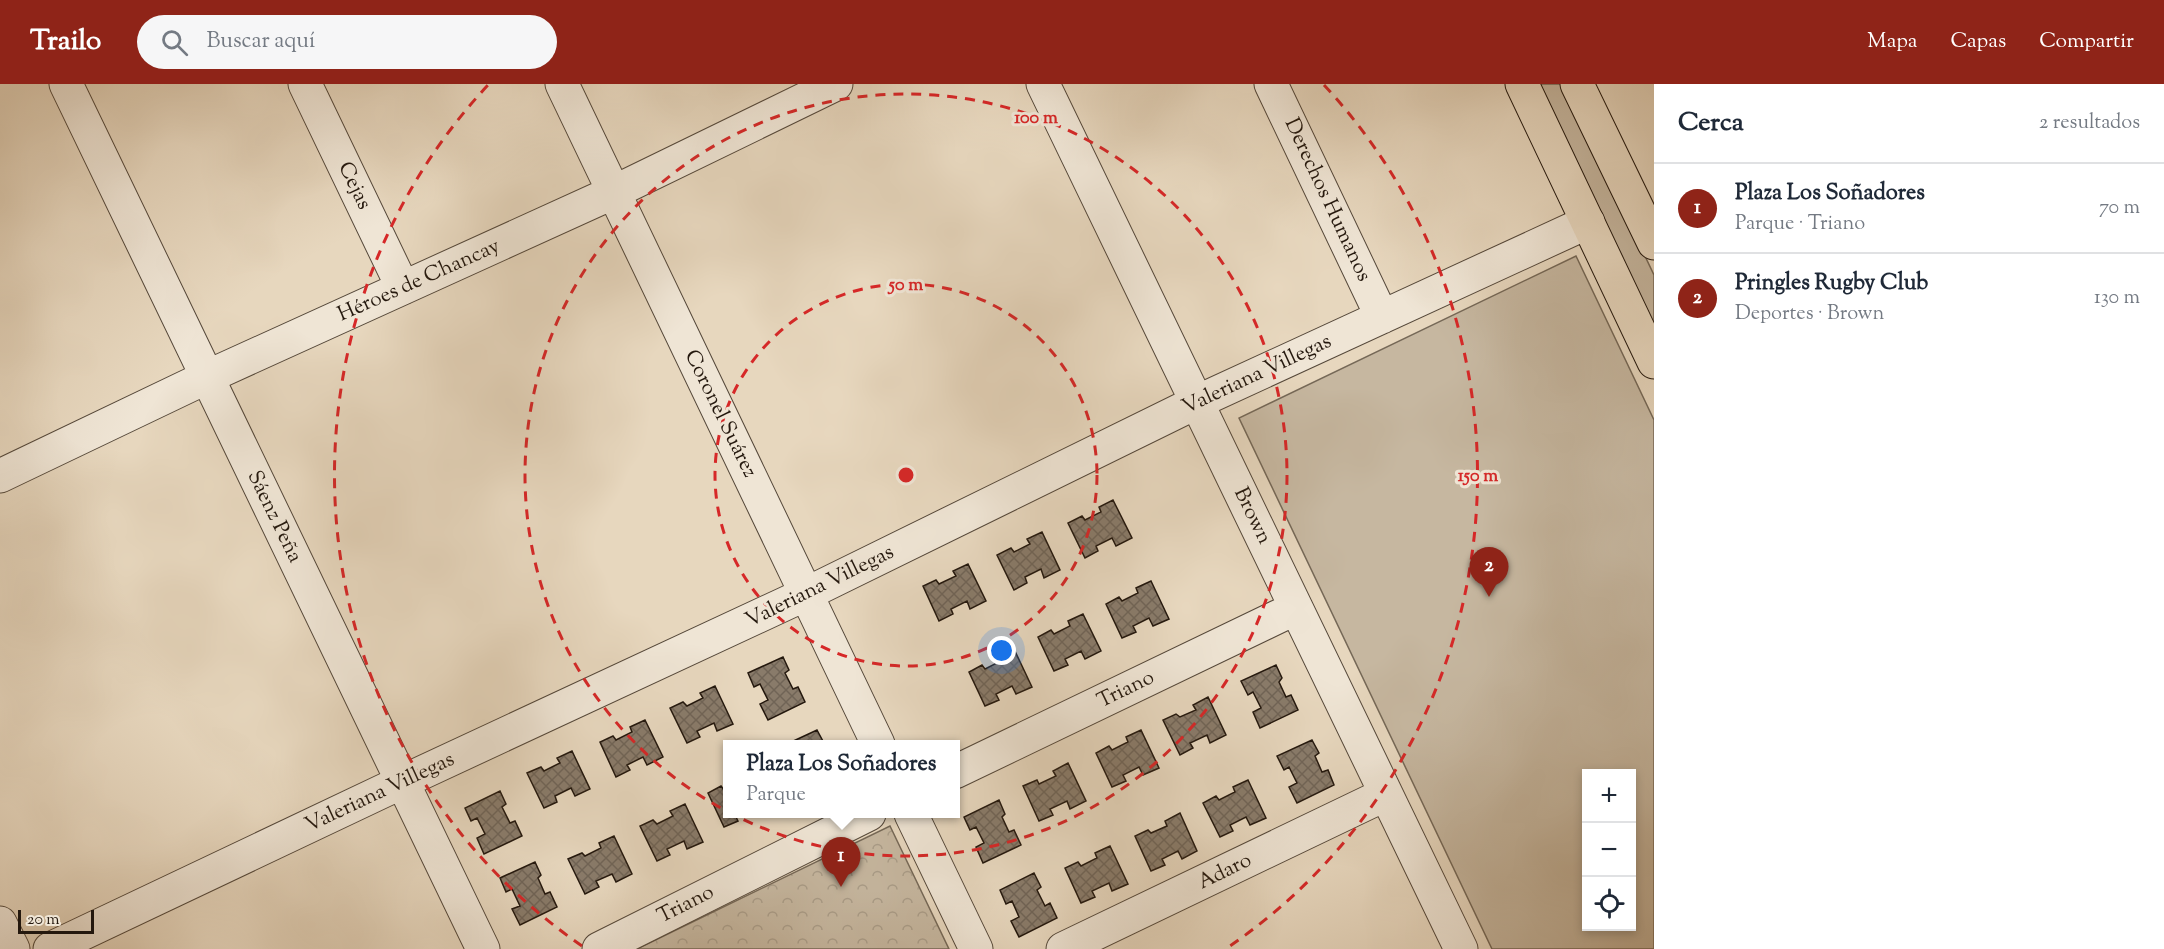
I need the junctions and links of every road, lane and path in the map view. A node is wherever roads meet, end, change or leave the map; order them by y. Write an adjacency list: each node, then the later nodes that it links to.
1 (66, 84): 15 (street, Sáenz Peña)
2 (306, 84): 12 (street, Cejas)
3 (562, 84): 9 (street, Coronel Suárez)
4 (836, 84): 9 (street, Héroes de Chancay)
5 (1042, 84): 16 (street, Brown)
6 (1271, 84): 13 (street, Derechos Humanos)
7 (1522, 84): 10 (main road)
8 (1577, 84): 11 (main road)
9 (614, 192): 12 (street, Héroes de Chancay); 18 (street, Coronel Suárez)
10 (1588, 222): 13 (street, Valeriana Villegas); 14 (main road)
11 (1654, 243)
12 (403, 288): 15 (street, Héroes de Chancay)
13 (1382, 317): 16 (street, Valeriana Villegas)
14 (1654, 362)
15 (207, 377): 17 (street, Héroes de Chancay); 22 (street, Sáenz Peña)
16 (1197, 402): 18 (street, Valeriana Villegas); 19 (street, Brown)
17 (2, 470)
18 (806, 594): 20 (street, Coronel Suárez); 22 (street, Valeriana Villegas)
19 (1296, 608): 21 (street, Triano); 23 (street, Brown)
20 (876, 740)
21 (960, 770)
22 (402, 782): 28 (street, Valeriana Villegas); 29 (street, Sáenz Peña)
23 (1386, 795): 32 (street, Adaro); 33 (street, Brown)
24 (859, 818): 30 (street, Triano)
25 (913, 818): 31 (street)
26 (0, 923): 27 (street)
27 (13, 949)
28 (51, 949)
29 (483, 949)
30 (599, 949)
31 (976, 949)
32 (1063, 949)
33 (1461, 949)

